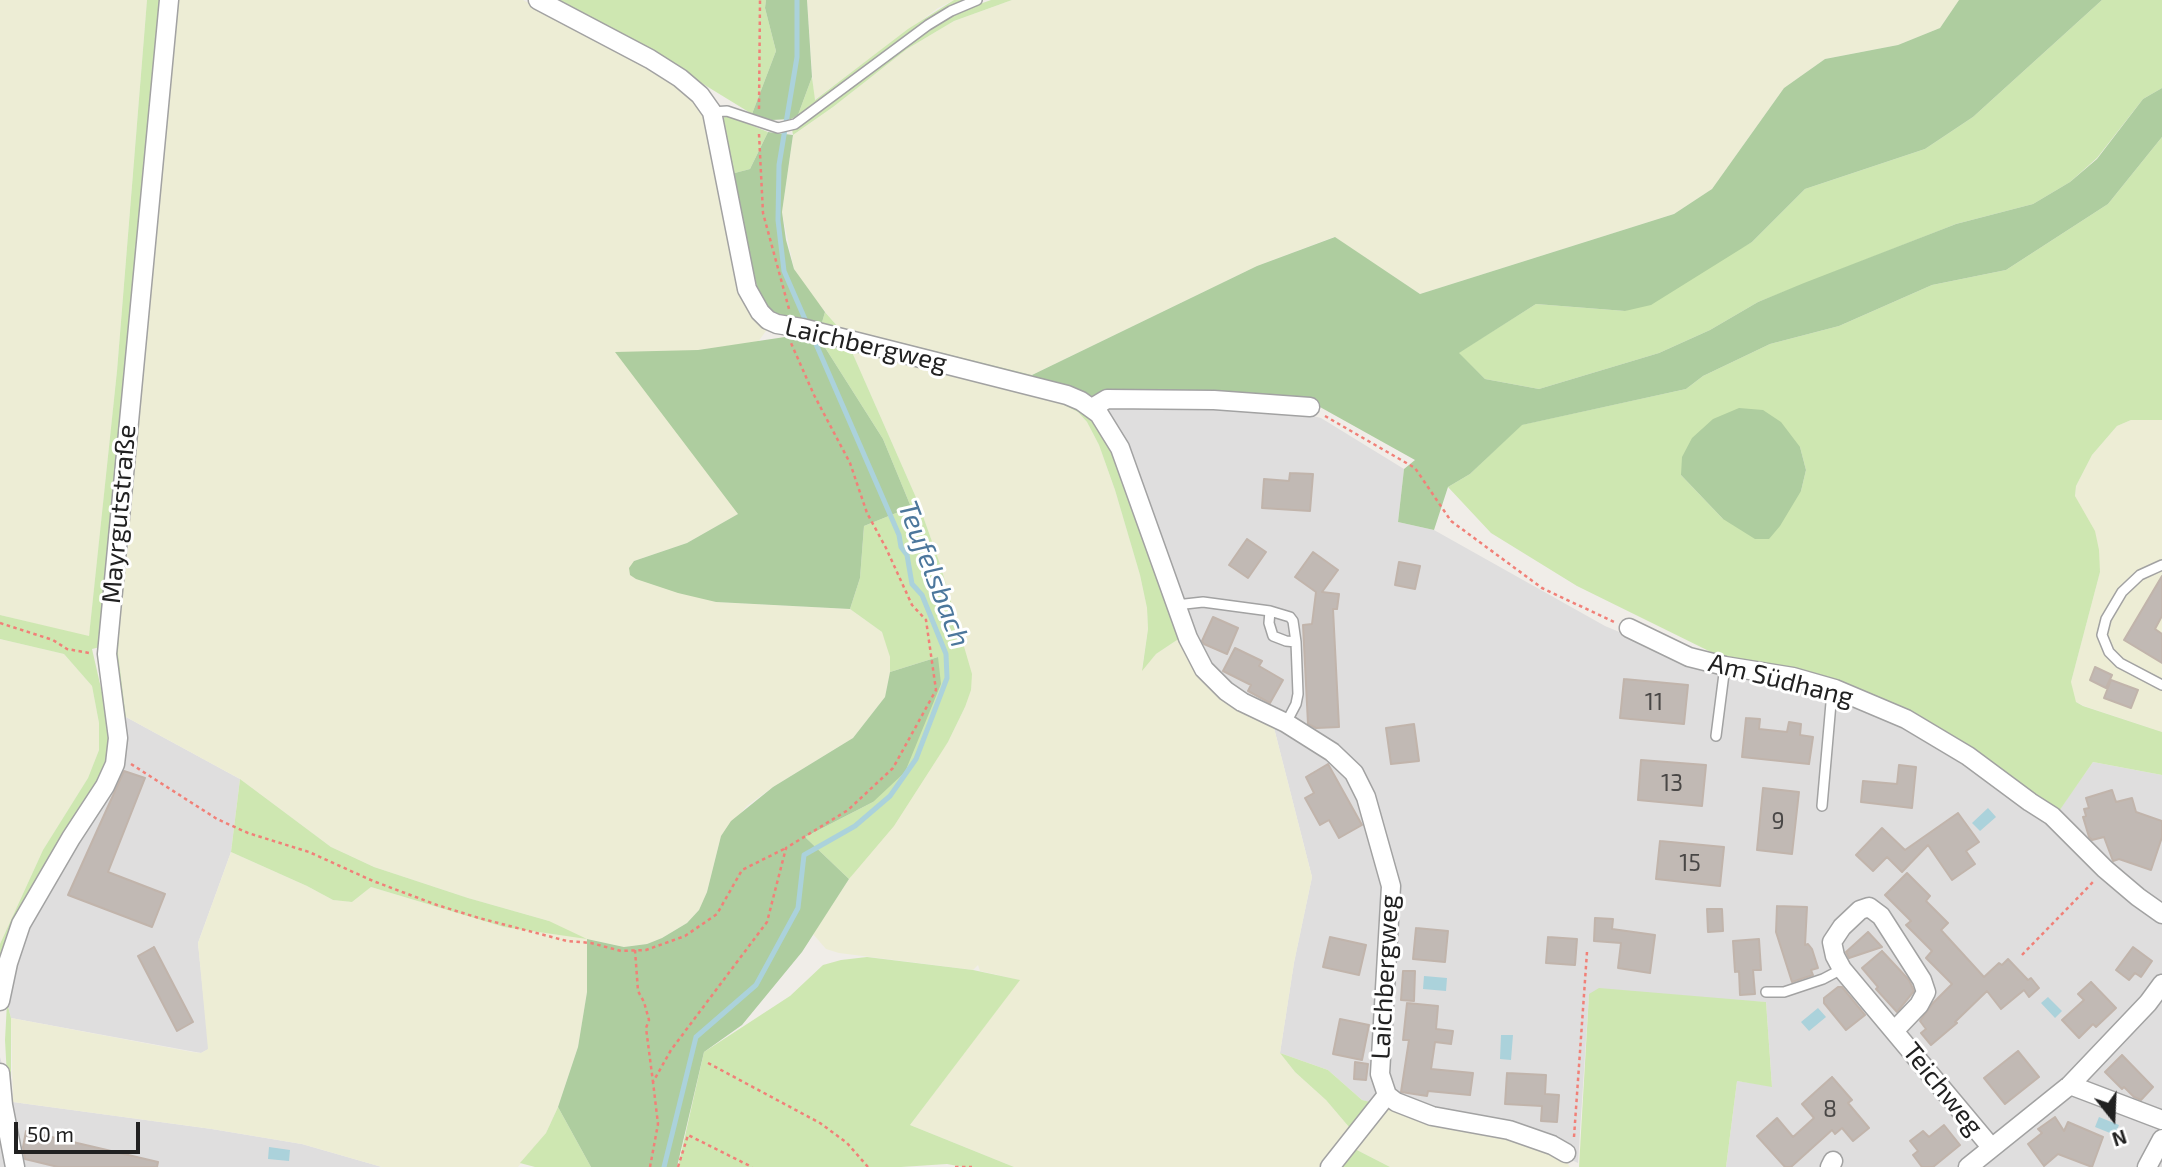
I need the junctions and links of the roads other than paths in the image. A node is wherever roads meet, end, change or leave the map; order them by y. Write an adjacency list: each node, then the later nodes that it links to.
1 (169, 0): 22 (street, Mayrgutstraße)
2 (538, 0): 4 (street)
3 (978, 0): 4 (lane)
4 (712, 112): 6 (street, Laichbergweg)
5 (1310, 407): 6 (street)
6 (1092, 408): 8 (street, Laichbergweg)
7 (2162, 565): 13 (lane)
8 (1176, 605): 9 (lane); 15 (street, Laichbergweg)
9 (1270, 611): 11 (lane); 11 (lane)
10 (1629, 628): 12 (street, Am Südhang)
11 (1296, 642): 15 (lane)
12 (1725, 666): 14 (street, Am Südhang); 16 (lane)
13 (2162, 685)
14 (1835, 689): 17 (lane); 18 (street, Am Südhang)
15 (1286, 723): 26 (street, Laichbergweg)
16 (1716, 736)
17 (1822, 806)
18 (2162, 914)
19 (1842, 969): 21 (lane); 23 (street, Teichweg); 23 (street, Teichweg)
20 (2162, 984): 25 (street)
21 (1766, 992)
22 (0, 1001)
23 (1895, 1030): 31 (street, Teichweg)
24 (0, 1073): 27 (street)
25 (2070, 1085): 28 (street); 31 (street)
26 (1387, 1095): 32 (street); 35 (street, Laichbergweg)
27 (3, 1105): 29 (street); 34 (street)
28 (2162, 1120)
29 (0, 1133): 33 (street)
30 (2162, 1139): 37 (street)
31 (1991, 1147): 36 (street)
32 (1566, 1153)
33 (4, 1167)
34 (15, 1167)
35 (1330, 1167)
36 (1968, 1167)
37 (2147, 1167)

